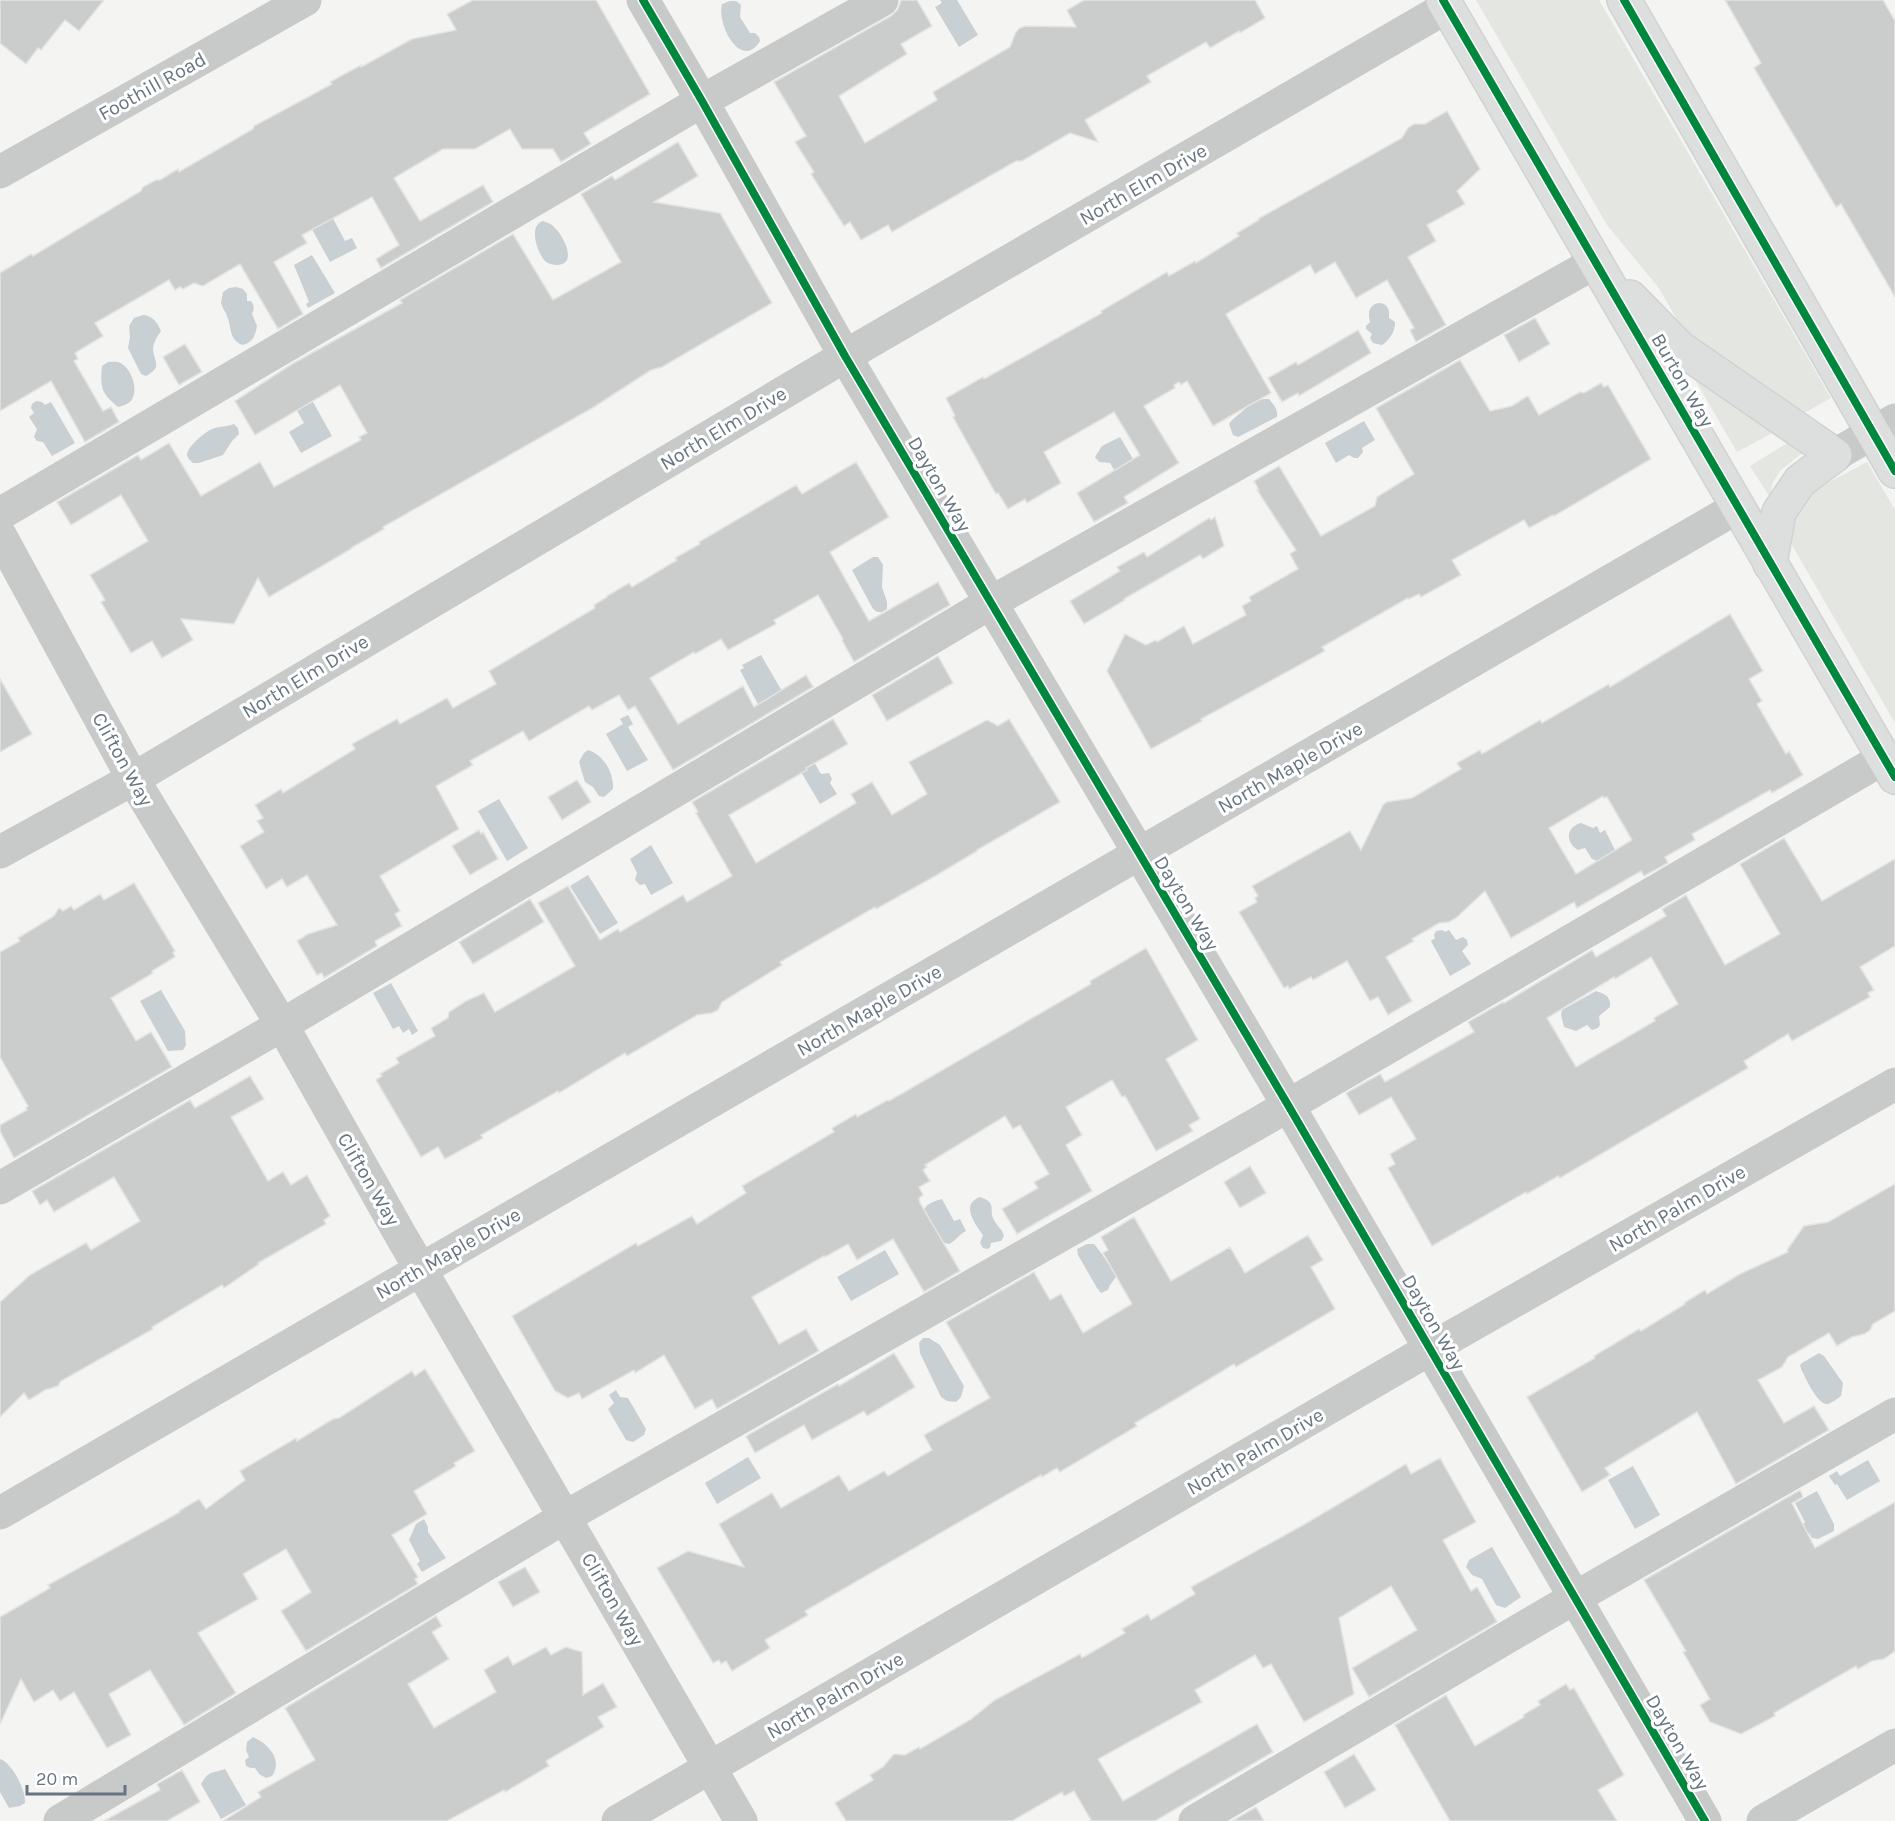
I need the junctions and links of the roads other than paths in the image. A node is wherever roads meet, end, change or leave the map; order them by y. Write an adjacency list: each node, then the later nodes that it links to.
1 (305, 0): 7 (street, Foothill Road)
2 (643, 0): 6 (street, Dayton Way)
3 (882, 0): 6 (street)
4 (1624, 0): 10 (main road)
5 (1445, 4): 8 (main road, Burton Way); 9 (street, North Elm Drive)
6 (702, 101): 9 (street, Dayton Way); 14 (street)
7 (0, 172)
8 (1596, 262): 11 (main road); 13 (main road, Burton Way); 17 (street)
9 (845, 356): 17 (street, Dayton Way); 19 (street, North Elm Drive)
10 (1884, 426): 11 (street); 12 (main road)
11 (1835, 455): 16 (main road)
12 (1895, 471)
13 (1738, 507): 16 (main road, Burton Way); 21 (street, North Maple Drive)
14 (0, 514)
15 (0, 535): 19 (street, Clifton Way)
16 (1770, 564): 18 (main road, Burton Way)
17 (990, 603): 21 (street, Dayton Way); 22 (street)
18 (1889, 768): 24 (street)
19 (133, 779): 20 (street, North Elm Drive); 22 (street, Clifton Way)
20 (0, 852)
21 (1138, 855): 24 (street, Dayton Way); 26 (street, North Maple Drive)
22 (282, 1025): 25 (street); 26 (street, Clifton Way)
23 (1895, 1084): 27 (street, North Palm Drive)
24 (1288, 1105): 27 (street, Dayton Way); 30 (street)
25 (0, 1188)
26 (421, 1269): 29 (street, North Maple Drive); 30 (street, Clifton Way)
27 (1430, 1349): 31 (street, Dayton Way); 33 (street, North Palm Drive)
28 (1895, 1414): 31 (street)
29 (0, 1513)
30 (565, 1517): 33 (street, Clifton Way); 34 (street)
31 (1575, 1598): 37 (street); 38 (street, Dayton Way)
32 (1895, 1745): 39 (street)
33 (710, 1767): 35 (street, North Palm Drive); 36 (street, Clifton Way)
34 (60, 1821)
35 (618, 1821)
36 (741, 1821)
37 (1195, 1821)
38 (1705, 1821)
39 (1763, 1821)

